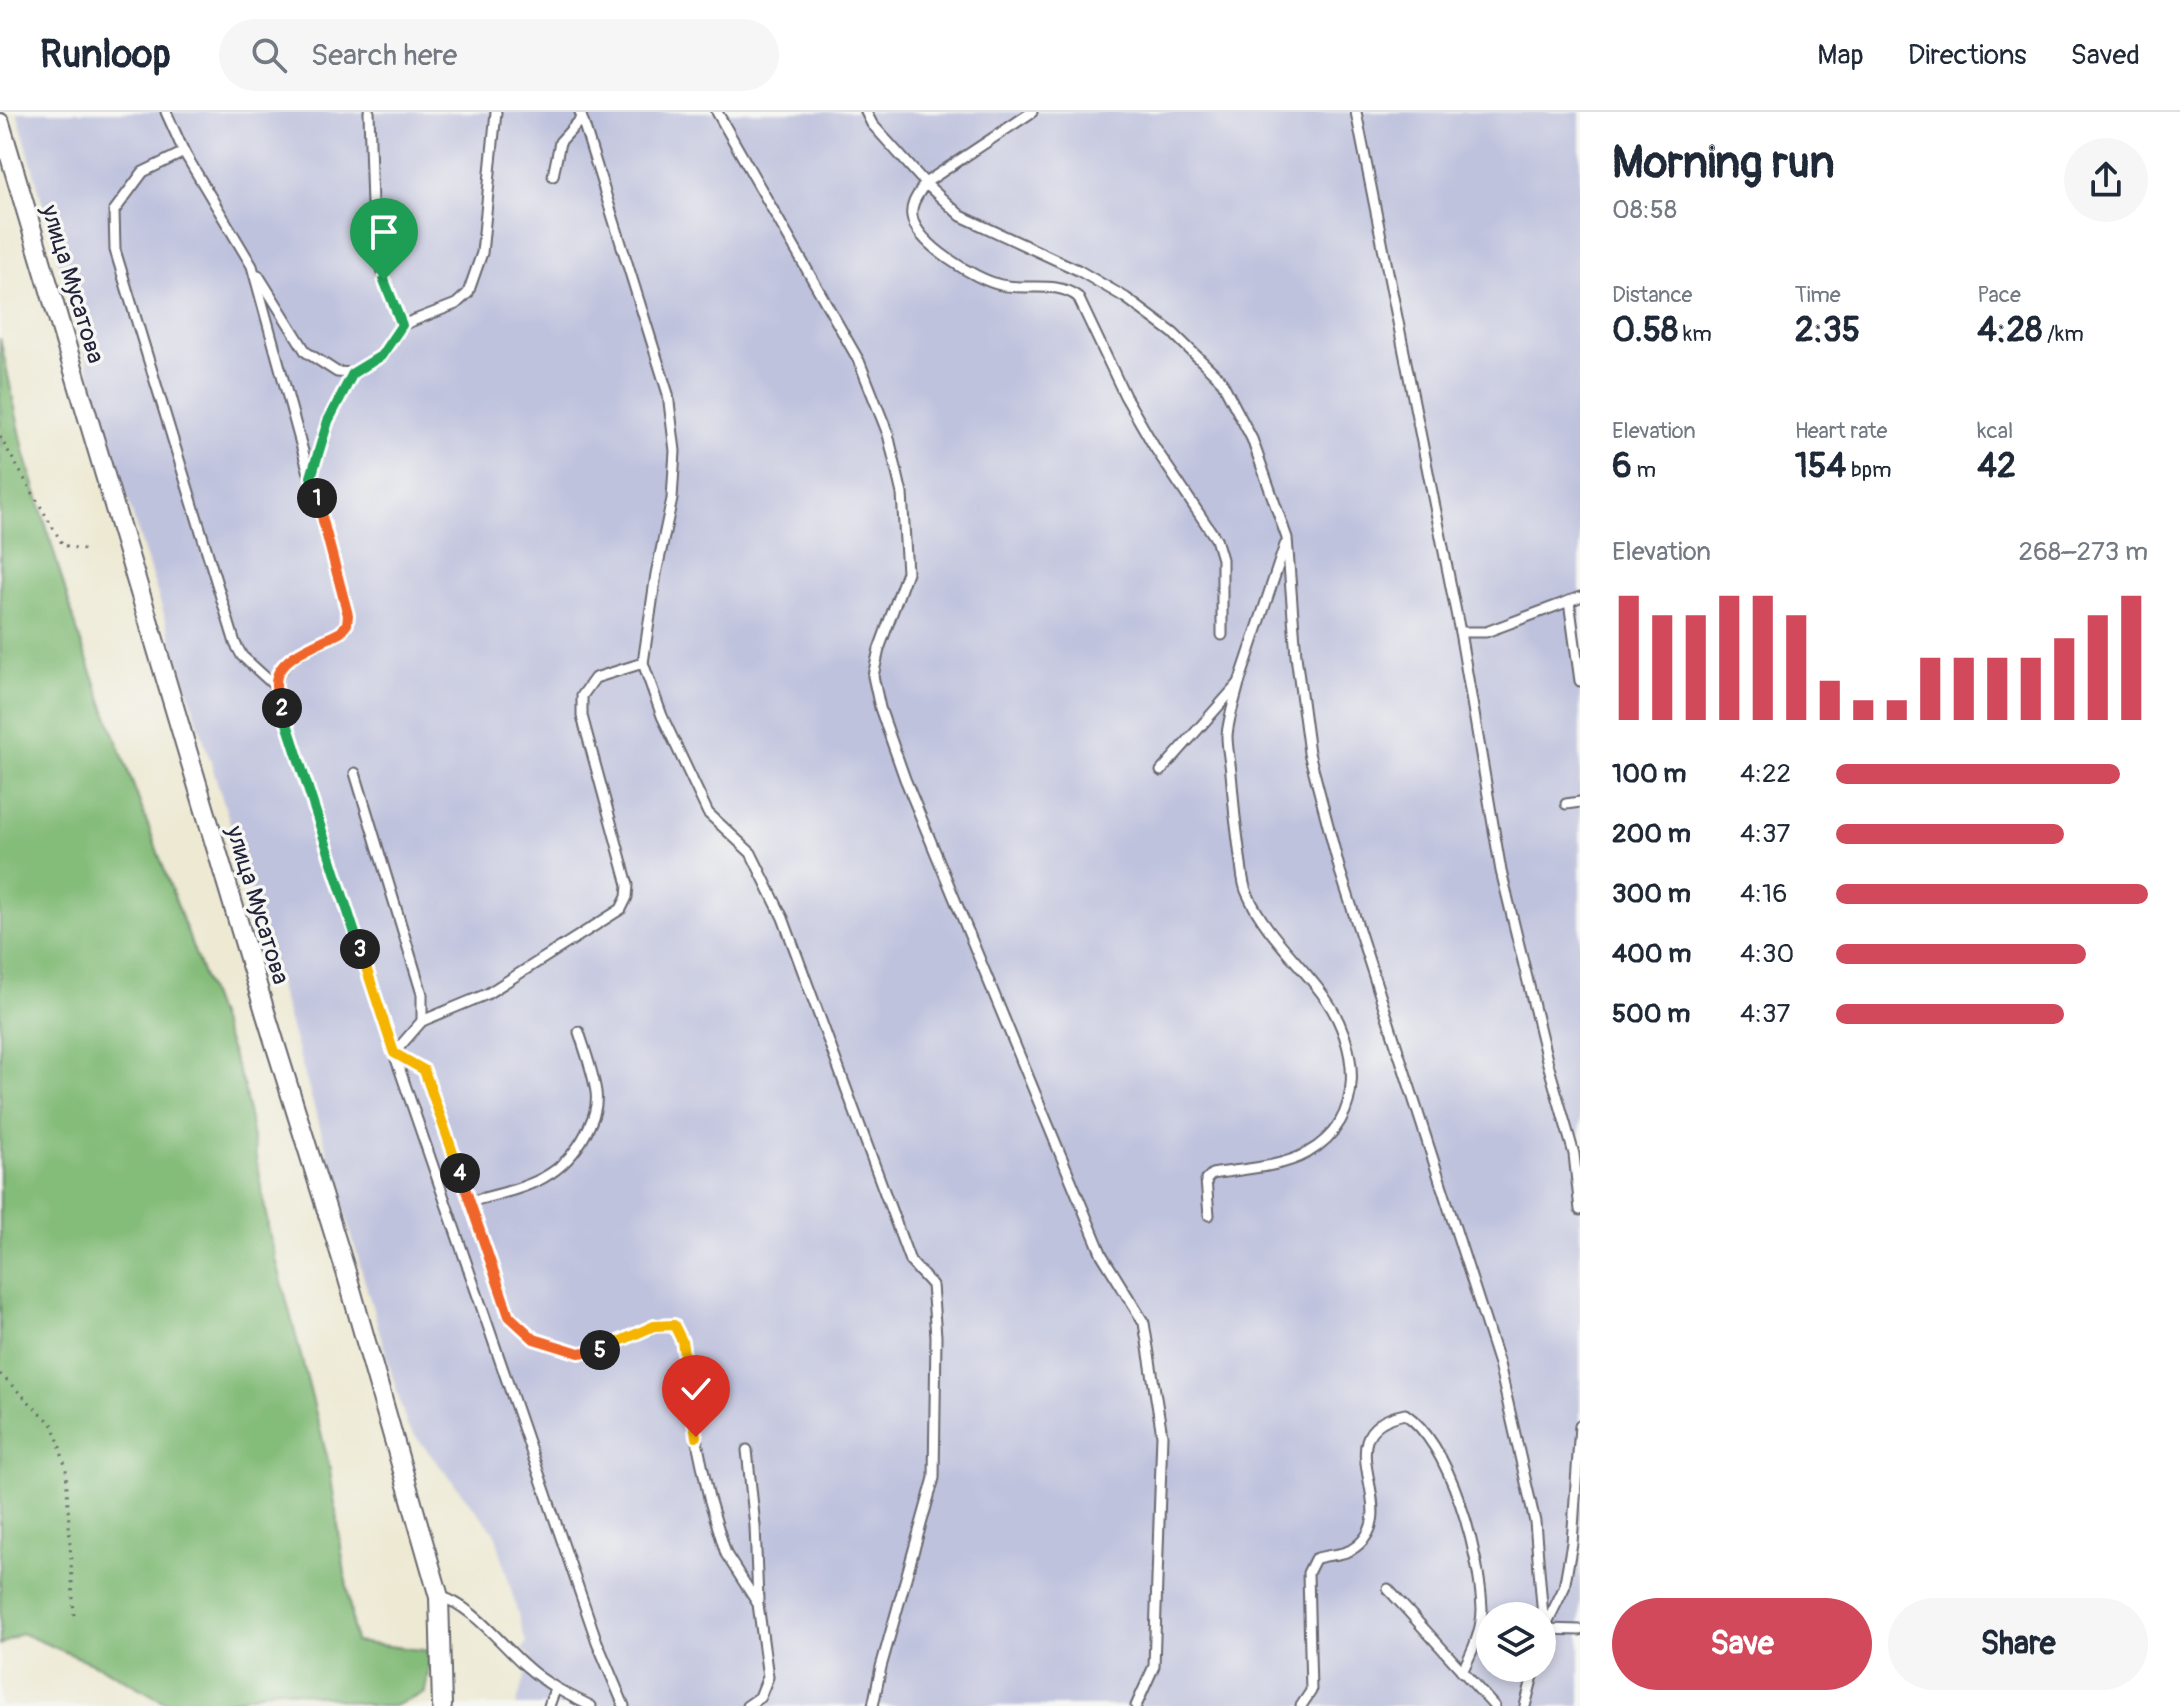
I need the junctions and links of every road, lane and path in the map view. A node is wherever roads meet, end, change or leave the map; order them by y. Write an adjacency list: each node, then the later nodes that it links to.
1 (166, 112): 10 (lane)
2 (369, 112): 14 (lane)
3 (496, 112): 14 (lane)
4 (717, 112): 59 (lane)
5 (866, 112): 12 (lane)
6 (1032, 112): 12 (lane)
7 (1356, 112): 22 (lane)
8 (580, 116): 11 (lane); 24 (lane)
9 (0, 123): 42 (street, улица Мусатова)
10 (184, 152): 13 (lane); 27 (lane)
11 (553, 176)
12 (925, 183): 18 (lane); 23 (lane)
13 (252, 266): 15 (lane); 17 (lane)
14 (402, 325): 15 (lane)
15 (353, 373): 17 (lane)
16 (0, 437): 19 (path)
17 (311, 477): 27 (lane)
18 (1287, 538): 26 (lane); 43 (lane)
19 (84, 550)
20 (1580, 597): 21 (lane)
21 (1569, 601): 22 (lane); 25 (lane)
22 (1460, 632): 36 (lane)
23 (1222, 635)
24 (643, 663): 32 (lane); 58 (lane)
25 (1580, 681)
26 (1239, 683): 28 (lane); 37 (lane)
27 (275, 686): 34 (lane)
28 (1161, 771)
29 (355, 773): 32 (lane)
30 (1580, 802): 31 (lane)
31 (1566, 804)
32 (422, 1021): 34 (lane)
33 (579, 1032): 35 (lane)
34 (394, 1053): 35 (lane); 56 (lane)
35 (469, 1202): 44 (lane)
36 (1580, 1210)
37 (1209, 1215)
38 (0, 1374): 46 (path)
39 (1580, 1425): 45 (lane)
40 (747, 1450): 44 (lane)
41 (1388, 1589): 49 (lane)
42 (439, 1597): 51 (lane); 53 (street, улица Мусатова)
43 (1541, 1602)
44 (758, 1604): 52 (lane)
45 (1556, 1606)
46 (74, 1617)
47 (1580, 1630): 48 (lane)
48 (1556, 1633)
49 (1462, 1672): 60 (lane); 61 (lane)
50 (1531, 1682): 62 (lane)
51 (555, 1689): 54 (lane); 55 (lane)
52 (757, 1702): 57 (lane)
53 (442, 1706)
54 (549, 1706)
55 (591, 1706)
56 (624, 1706)
57 (747, 1706)
58 (873, 1706)
59 (1136, 1706)
60 (1301, 1706)
61 (1494, 1706)
62 (1525, 1706)

